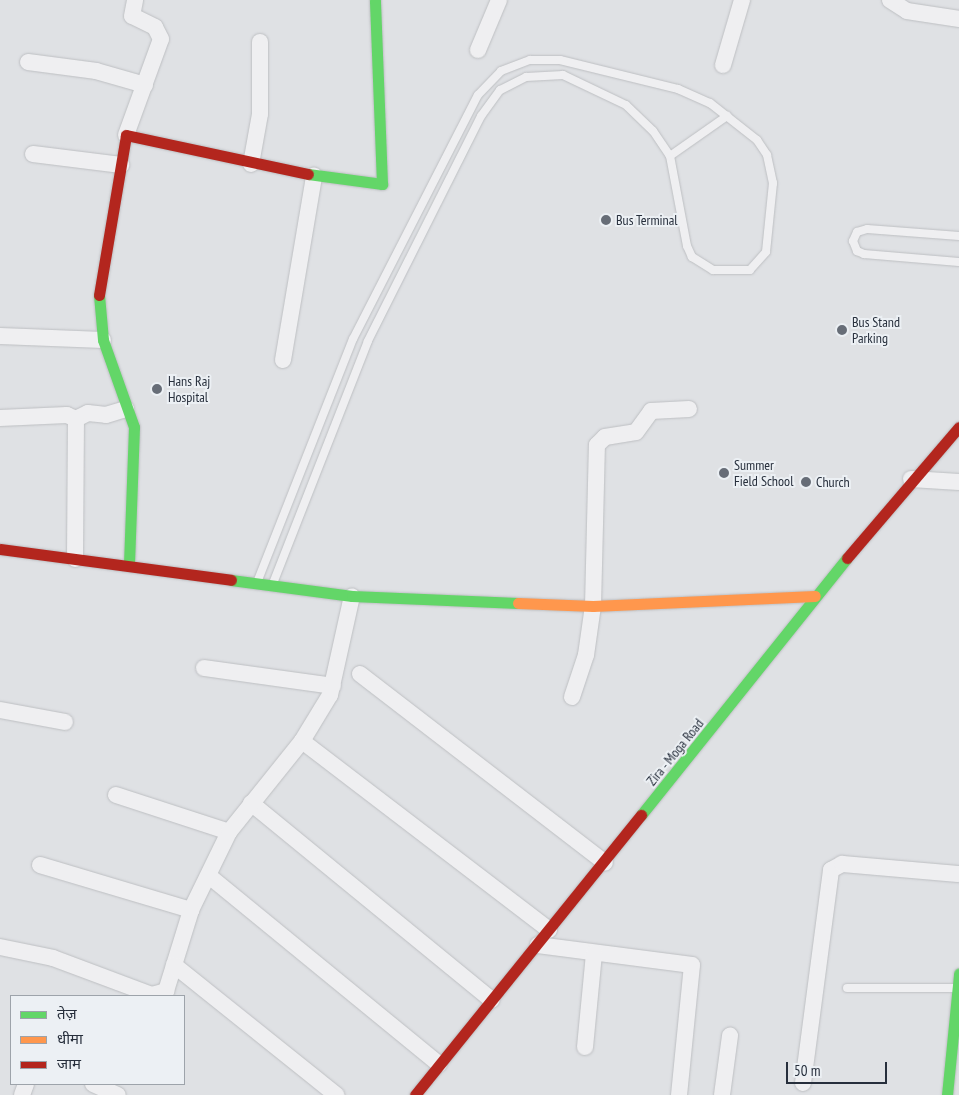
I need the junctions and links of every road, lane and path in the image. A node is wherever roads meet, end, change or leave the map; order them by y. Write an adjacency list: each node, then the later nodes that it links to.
1 (135, 0): 11 (street)
2 (375, 0): 18 (street)
3 (499, 0): 8 (street)
4 (742, 0): 10 (street)
5 (890, 0): 6 (street)
6 (959, 19)
7 (260, 42): 16 (street)
8 (478, 50)
9 (28, 62): 11 (street)
10 (723, 65)
11 (145, 85): 13 (street)
12 (727, 116): 15 (lane); 15 (lane); 34 (lane)
13 (126, 135): 16 (street); 17 (street)
14 (34, 154): 17 (street)
15 (670, 156): 35 (lane)
16 (251, 164): 18 (street)
17 (121, 165): 22 (street)
18 (314, 176): 23 (street)
19 (959, 236): 20 (lane)
20 (959, 262)
21 (0, 336): 22 (street)
22 (103, 340): 24 (street)
23 (283, 360)
24 (126, 409): 27 (street); 33 (street)
25 (689, 409): 38 (street)
26 (0, 418): 27 (street)
27 (76, 420): 32 (street)
28 (959, 427): 29 (street, Zira - Moga Road)
29 (911, 479): 30 (street); 37 (street, Zira - Moga Road)
30 (959, 482)
31 (0, 549): 32 (street)
32 (75, 558): 33 (street)
33 (129, 566): 34 (street)
34 (257, 582): 35 (street)
35 (273, 584): 36 (street)
36 (352, 596): 38 (street); 41 (street)
37 (816, 596): 38 (street); 49 (street, Zira - Moga Road)
38 (593, 606): 42 (street)
39 (204, 668): 41 (street)
40 (360, 674): 49 (street)
41 (333, 686): 45 (street)
42 (572, 697)
43 (0, 710): 44 (street)
44 (65, 722)
45 (302, 741): 47 (street); 54 (street)
46 (116, 795): 48 (street)
47 (251, 803): 48 (street); 62 (street)
48 (229, 832): 52 (street)
49 (605, 863): 54 (street, Zira - Moga Road)
50 (40, 865): 53 (street)
51 (959, 874): 66 (street)
52 (210, 876): 53 (street); 65 (street)
53 (191, 910): 58 (street)
54 (549, 930): 55 (street, Zira - Moga Road)
55 (538, 944): 57 (street); 62 (street, Zira - Moga Road)
56 (0, 947): 58 (street)
57 (594, 953): 64 (street); 71 (street)
58 (174, 965): 69 (street)
59 (959, 974): 61 (street)
60 (848, 988): 61 (lane)
61 (958, 988): 73 (street)
62 (492, 1000): 65 (street, Zira - Moga Road)
63 (730, 1036): 72 (street)
64 (585, 1047)
65 (439, 1064): 70 (street, Zira - Moga Road)
66 (803, 1084)
67 (95, 1085): 68 (street)
68 (118, 1095)
69 (336, 1095)
70 (415, 1095)
71 (679, 1095)
72 (722, 1095)
73 (946, 1095)

